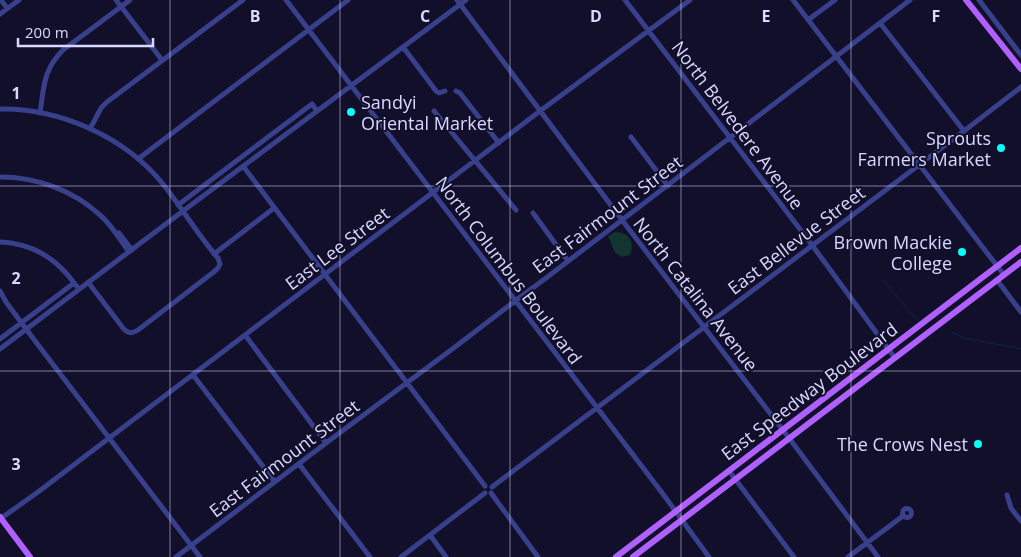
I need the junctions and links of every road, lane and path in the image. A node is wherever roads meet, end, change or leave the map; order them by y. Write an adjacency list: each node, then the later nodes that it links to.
1 (1, 0): 18 (street)
2 (18, 0): 18 (street)
3 (116, 0): 17 (street)
4 (130, 0): 17 (street)
5 (242, 0): 27 (street)
6 (286, 0): 22 (street, North Columbus Boulevard)
7 (348, 0): 22 (street)
8 (466, 0): 16 (street)
9 (625, 0): 23 (street, North Belvedere Avenue)
10 (690, 0): 23 (street, East Lee Street)
11 (794, 0): 20 (street)
12 (835, 0): 20 (street)
13 (910, 0): 21 (street, East Fairmount Street)
14 (966, 0): 28 (main road)
15 (978, 0): 25 (street)
16 (459, 2): 24 (street); 36 (street, North Catalina Avenue)
17 (121, 7): 27 (street); 37 (street)
18 (7, 8): 19 (street)
19 (0, 14)
20 (808, 20): 26 (street)
21 (880, 23): 26 (street, East Fairmount Street); 39 (street)
22 (309, 30): 29 (street, North Columbus Boulevard); 43 (street)
23 (648, 30): 36 (street, East Lee Street); 41 (street, North Belvedere Avenue)
24 (403, 47): 29 (street); 31 (street)
25 (1021, 55)
26 (837, 56): 41 (street, East Fairmount Street); 45 (street)
27 (162, 60): 38 (street)
28 (1021, 69)
29 (351, 86): 35 (street); 49 (street, North Columbus Boulevard)
30 (1021, 87): 39 (street, East Bellevue Street)
31 (445, 91)
32 (456, 91): 42 (street)
33 (0, 109): 37 (street)
34 (434, 110): 44 (street)
35 (317, 111): 46 (street); 50 (street)
36 (540, 111): 42 (street, East Lee Street); 55 (street, North Catalina Avenue)
37 (40, 113): 38 (street)
38 (90, 129): 43 (street)
39 (964, 132): 45 (street, East Bellevue Street)
40 (631, 137): 48 (street)
41 (730, 138): 48 (street, East Fairmount Street); 57 (street, North Belvedere Avenue)
42 (499, 143): 44 (street, East Lee Street)
43 (138, 159): 50 (street)
44 (476, 160): 49 (street, East Lee Street); 52 (street)
45 (920, 164): 57 (street, East Bellevue Street); 63 (street)
46 (243, 166): 51 (street); 53 (street)
47 (0, 177): 59 (street)
48 (668, 186): 55 (street, East Fairmount Street)
49 (433, 193): 64 (street, East Lee Street); 71 (street, North Columbus Boulevard)
50 (178, 205): 53 (street)
51 (274, 208): 60 (street); 64 (street)
52 (516, 210)
53 (182, 211): 59 (street); 60 (street)
54 (533, 213): 61 (street)
55 (622, 220): 61 (street, East Fairmount Street); 74 (street, North Catalina Avenue)
56 (0, 242): 68 (street)
57 (812, 246): 74 (street, East Bellevue Street); 79 (street, North Belvedere Avenue)
58 (1021, 248): 63 (main road, East Speedway Boulevard)
59 (130, 251): 67 (street)
60 (214, 254): 67 (street)
61 (568, 261): 71 (street, East Fairmount Street)
62 (1021, 262): 65 (main road, East Speedway Boulevard)
63 (998, 266): 65 (street); 79 (main road, East Speedway Boulevard)
64 (325, 274): 76 (street, East Lee Street); 82 (street)
65 (1004, 275): 66 (main road, East Speedway Boulevard)
66 (997, 280): 72 (street); 80 (main road, East Speedway Boulevard)
67 (88, 282): 69 (street)
68 (74, 283): 69 (street); 73 (street)
69 (79, 289): 75 (street)
70 (0, 291): 73 (street)
71 (515, 301): 82 (street, East Fairmount Street); 83 (street, North Columbus Boulevard)
72 (1021, 312)
73 (21, 322): 75 (street); 77 (street)
74 (704, 326): 83 (street, East Bellevue Street); 84 (street, North Catalina Avenue)
75 (26, 329): 78 (street); 85 (street)
76 (245, 336): 81 (street, East Lee Street); 87 (street)
77 (0, 338)
78 (0, 349)
79 (889, 349): 80 (street, North Belvedere Avenue); 84 (main road, East Speedway Boulevard)
80 (895, 358): 86 (main road, East Speedway Boulevard)
81 (193, 375): 85 (street, East Lee Street); 91 (street)
82 (407, 383): 87 (street, East Fairmount Street); 92 (street)
83 (597, 408): 92 (street, East Bellevue Street); 94 (street, North Columbus Boulevard)
84 (783, 430): 86 (street, North Catalina Avenue); 89 (main road, East Speedway Boulevard)
85 (110, 438): 96 (street, East Lee Street); 101 (street)
86 (789, 438): 90 (main road, East Speedway Boulevard); 100 (street, North Catalina Avenue)
87 (326, 443): 88 (street, East Fairmount Street)
88 (298, 464): 91 (street, East Fairmount Street); 105 (street)
89 (729, 471): 90 (street); 94 (main road, East Speedway Boulevard)
90 (735, 480): 97 (main road, East Speedway Boulevard); 112 (street)
91 (275, 482): 101 (street, East Fairmount Street)
92 (489, 491): 99 (street, East Bellevue Street); 108 (street)
93 (1007, 495): 98 (street)
94 (676, 512): 97 (street, North Columbus Boulevard); 109 (main road, East Speedway Boulevard)
95 (903, 516): 100 (street)
96 (0, 518): 102 (main road)
97 (682, 520): 110 (main road, East Speedway Boulevard); 111 (street, North Columbus Boulevard)
98 (1021, 521)
99 (430, 535): 106 (street, East Bellevue Street); 107 (street)
100 (867, 542): 113 (street); 114 (street, North Catalina Avenue)
101 (191, 546): 103 (street, East Fairmount Street); 104 (street)
102 (30, 557)
103 (176, 557)
104 (200, 557)
105 (370, 557)
106 (401, 557)
107 (446, 557)
108 (538, 557)
109 (616, 557)
110 (633, 557)
111 (709, 557)
112 (794, 557)
113 (848, 557)
114 (878, 557)

